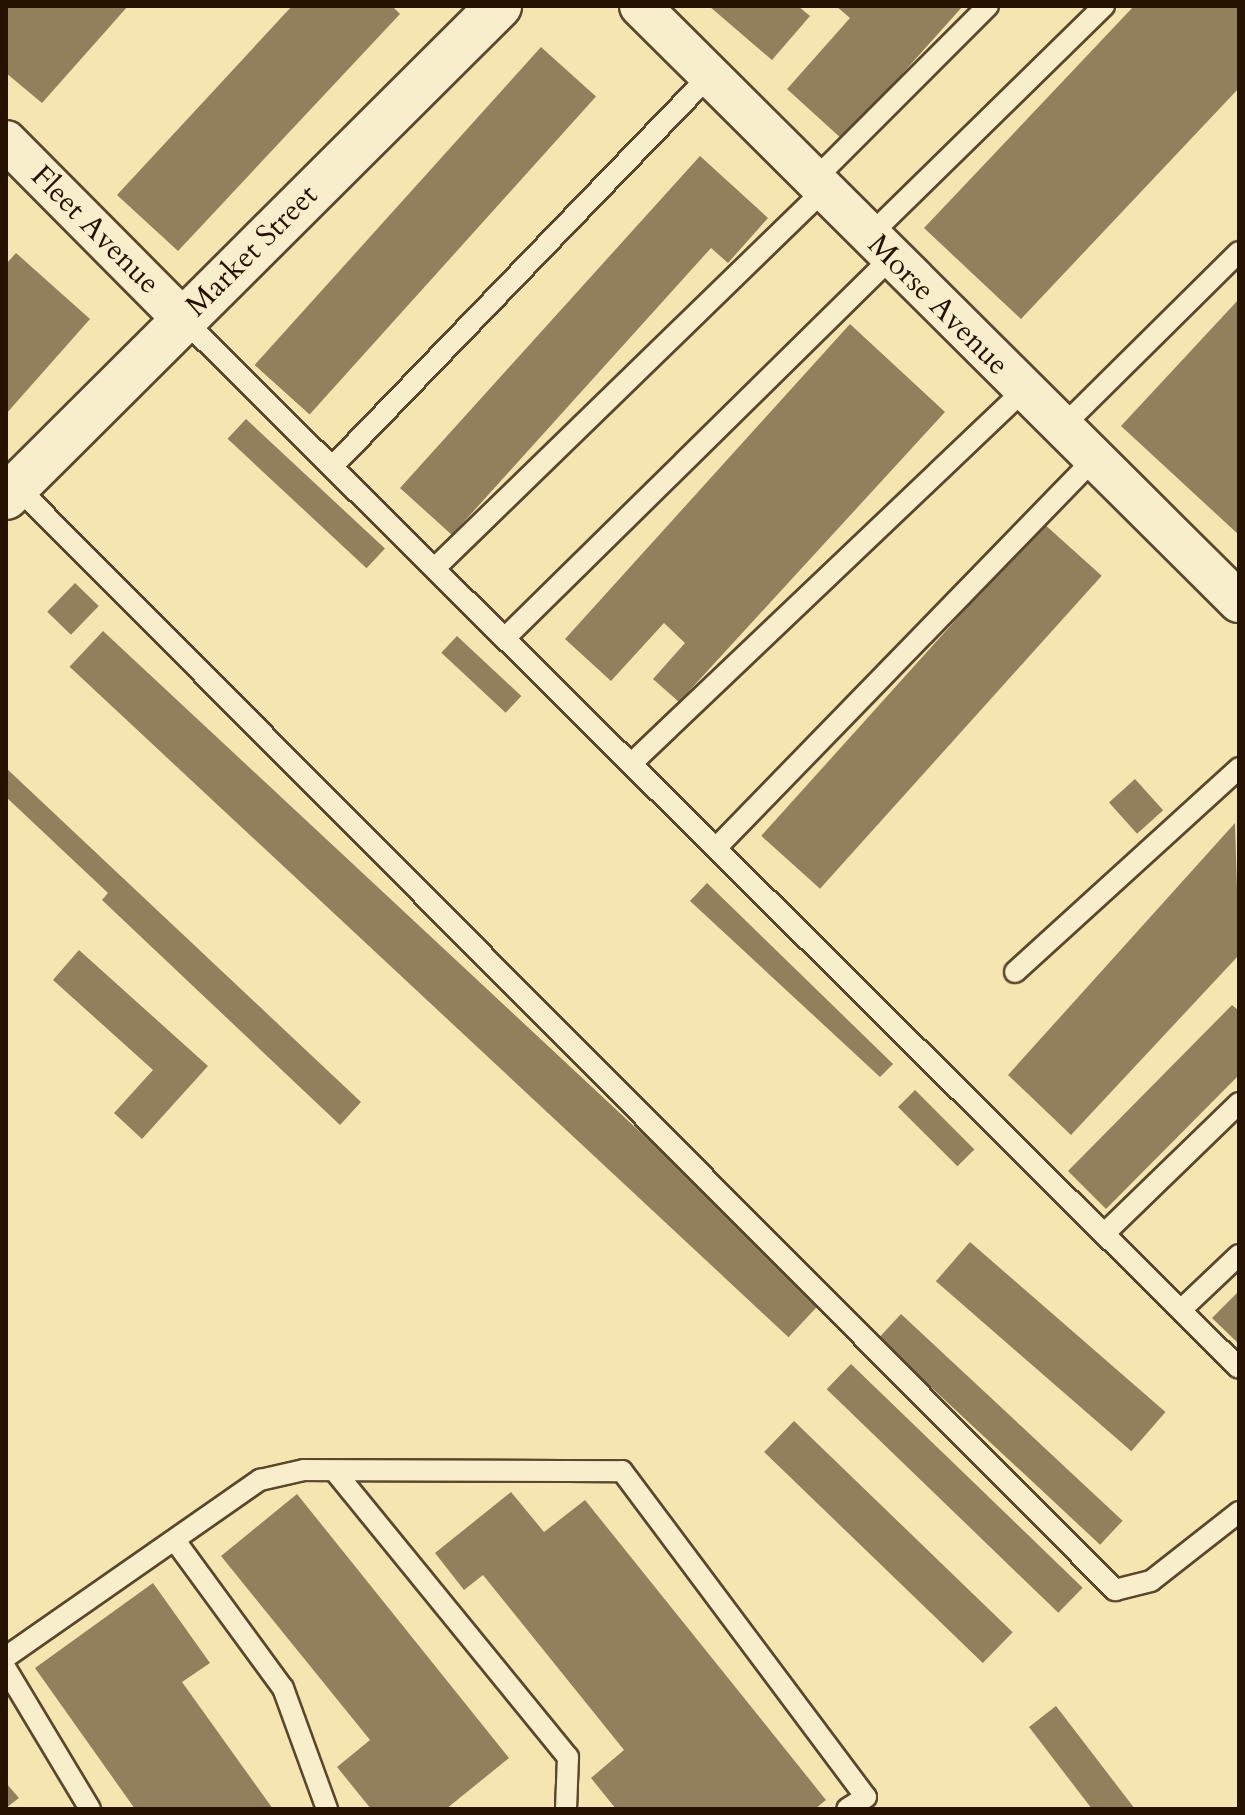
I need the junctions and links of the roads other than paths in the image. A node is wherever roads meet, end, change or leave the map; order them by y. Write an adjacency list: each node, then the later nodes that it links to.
1 (499, 6): 10 (street, Market Street)
2 (640, 6): 5 (street, Morse Avenue)
3 (988, 6): 7 (lane)
4 (1104, 6): 8 (lane)
5 (710, 75): 7 (street, Morse Avenue); 14 (lane)
6 (6, 141): 10 (street, Fleet Avenue)
7 (819, 185): 8 (street, Morse Avenue); 16 (lane)
8 (880, 247): 11 (street, Morse Avenue); 18 (lane)
9 (1239, 252): 12 (lane)
10 (183, 319): 14 (lane); 15 (street, Market Street)
11 (1024, 390): 12 (street, Morse Avenue); 19 (lane)
12 (1061, 428): 13 (street, Morse Avenue)
13 (1093, 460): 17 (street, Morse Avenue); 21 (lane)
14 (333, 466): 16 (lane)
15 (11, 492): 29 (lane)
16 (436, 567): 18 (lane)
17 (1239, 602)
18 (506, 637): 19 (lane)
19 (633, 762): 21 (lane)
20 (1239, 768): 22 (lane)
21 (718, 846): 24 (lane)
22 (1015, 972)
23 (1239, 1103): 24 (lane)
24 (1107, 1231): 26 (lane)
25 (1239, 1255): 26 (lane)
26 (1183, 1308): 27 (lane)
27 (1239, 1368)
28 (337, 1474): 30 (lane); 35 (lane); 36 (lane)
29 (1239, 1512)
30 (176, 1542): 31 (lane); 34 (lane)
31 (6, 1657)
32 (6, 1669): 33 (lane)
33 (90, 1809)
34 (327, 1809)
35 (566, 1809)
36 (847, 1809)

